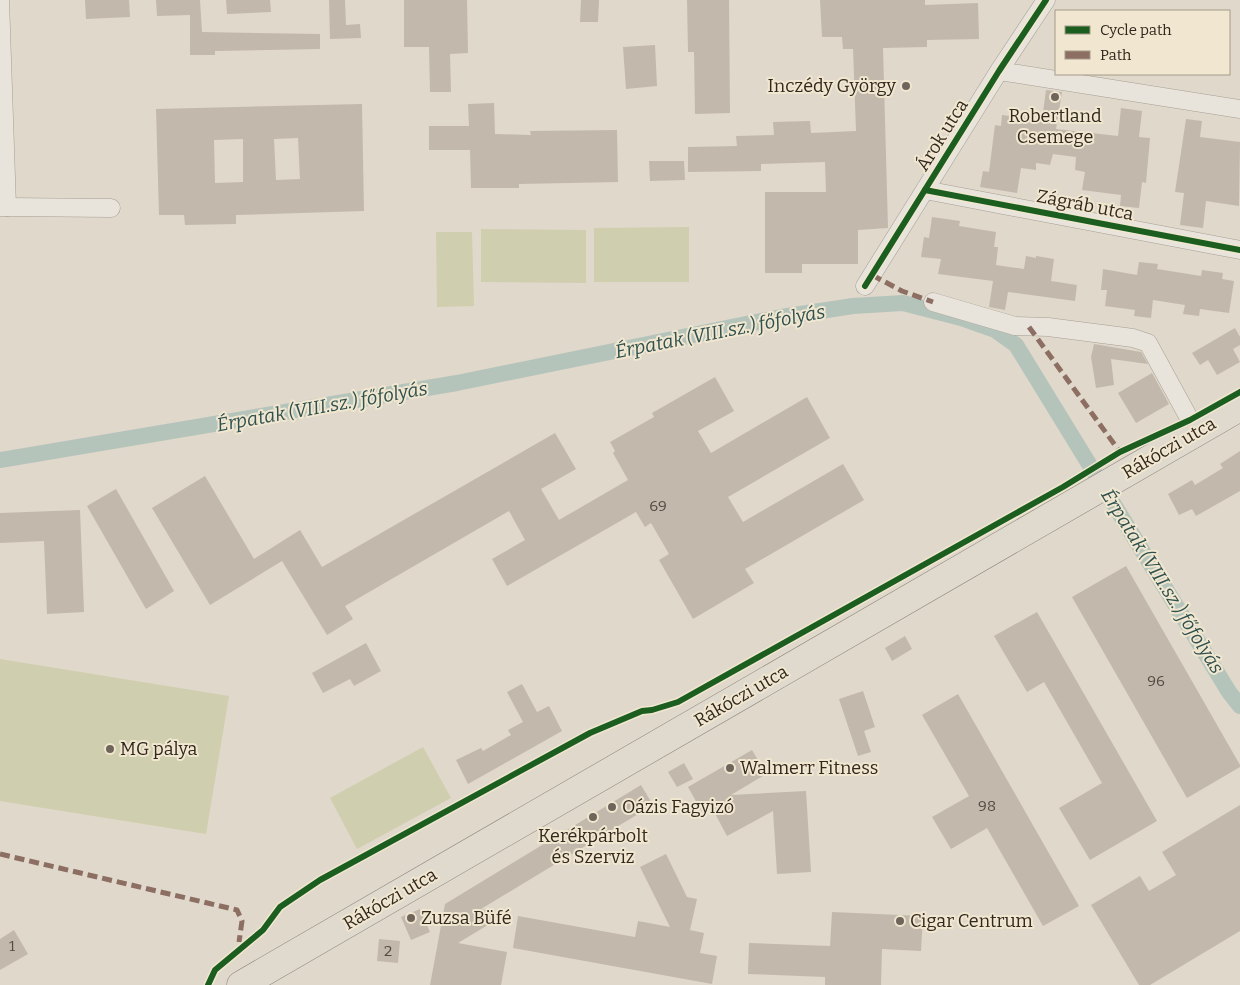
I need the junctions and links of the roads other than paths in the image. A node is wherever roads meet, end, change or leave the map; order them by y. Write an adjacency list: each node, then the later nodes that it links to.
1 (0, 0): 6 (street)
2 (1046, 0): 3 (street, Árok utca)
3 (999, 71): 4 (street); 5 (street, Árok utca)
4 (1240, 109)
5 (925, 190): 8 (street, Zágráb utca); 9 (street, Árok utca)
6 (3, 207): 7 (street)
7 (110, 208)
8 (1240, 250)
9 (865, 286)
10 (933, 302): 12 (street)
11 (1240, 407): 12 (main road, Rákóczi utca)
12 (1196, 431): 13 (main road, Rákóczi utca)
13 (241, 985)

